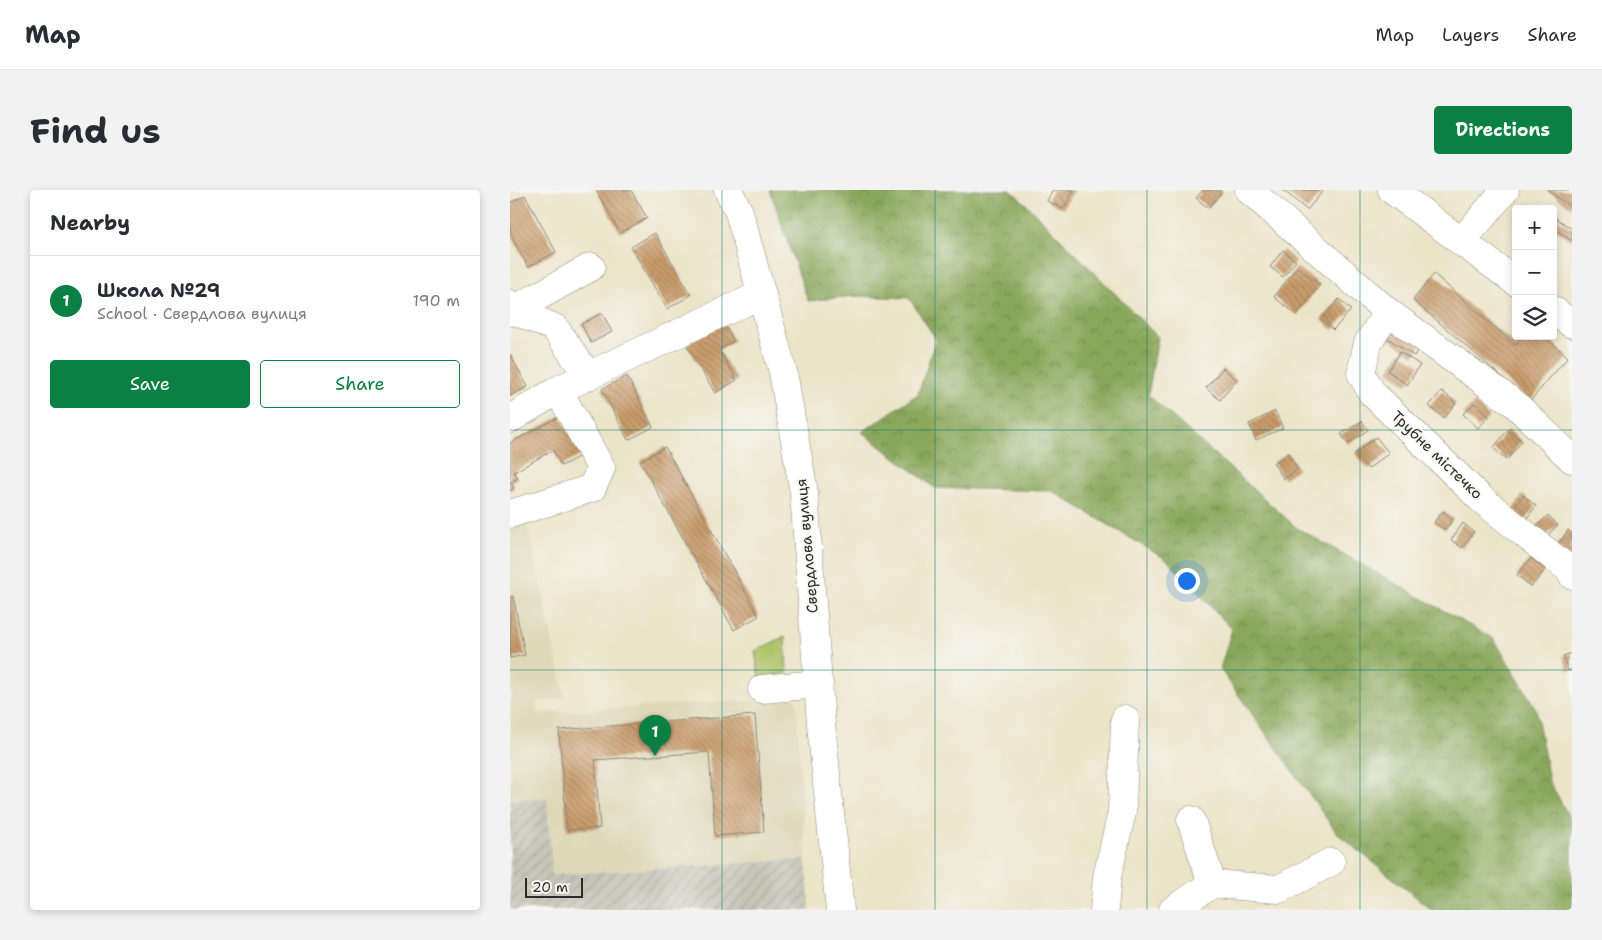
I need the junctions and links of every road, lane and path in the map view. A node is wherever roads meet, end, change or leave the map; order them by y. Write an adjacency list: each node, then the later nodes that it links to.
1 (728, 190): 8 (street, Свердлова вулиця)
2 (1249, 190): 10 (street)
3 (1392, 190): 5 (street)
4 (1505, 190): 5 (street)
5 (1461, 242): 7 (street)
6 (591, 267): 9 (street)
7 (1512, 279)
8 (762, 294): 13 (street); 19 (street, Свердлова вулиця)
9 (511, 308): 13 (street)
10 (1388, 312): 16 (street); 18 (street, Трубне містечко)
11 (1557, 313): 12 (street)
12 (1572, 324)
13 (588, 376): 14 (street)
14 (558, 390): 15 (street); 17 (street)
15 (510, 419)
16 (1572, 459)
17 (510, 514)
18 (1572, 575)
19 (818, 684): 20 (street); 25 (street, Свердлова вулиця)
20 (762, 689)
21 (1125, 719): 26 (street)
22 (1191, 820): 24 (street)
23 (1331, 862): 24 (street)
24 (1212, 884): 27 (street)
25 (840, 910)
26 (1104, 910)
27 (1172, 910)

